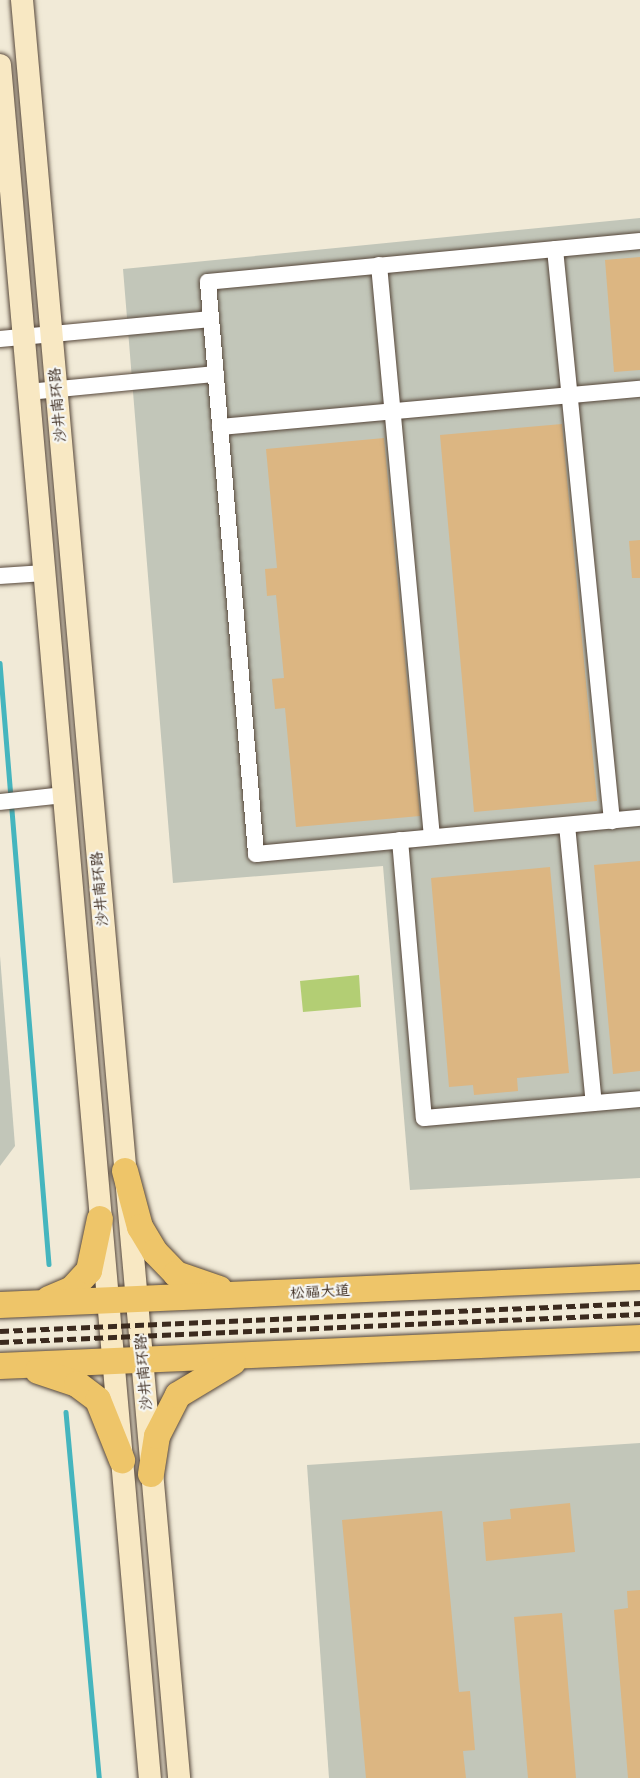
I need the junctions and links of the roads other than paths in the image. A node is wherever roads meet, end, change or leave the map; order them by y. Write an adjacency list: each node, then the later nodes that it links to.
1 (22, 0): 3 (main road, 沙井南环路)
2 (0, 65): 4 (main road, 沙井南环路)
3 (30, 93): 4 (street); 9 (main road, 沙井南环路)
4 (1, 96): 10 (main road, 沙井南环路)
5 (640, 241): 6 (street)
6 (555, 249): 7 (street); 16 (street)
7 (380, 266): 8 (street); 17 (street)
8 (211, 319): 9 (street); 12 (street)
9 (51, 334): 10 (street); 13 (main road, 沙井南环路)
10 (23, 336): 11 (street); 15 (main road, 沙井南环路)
11 (0, 339)
12 (216, 374): 13 (street); 18 (street)
13 (56, 389): 15 (street); 30 (main road, 沙井南环路)
14 (640, 389): 16 (street)
15 (28, 392): 19 (main road, 沙井南环路)
16 (570, 396): 17 (street); 24 (street)
17 (393, 413): 18 (street); 26 (street)
18 (220, 427): 27 (street)
19 (44, 573): 20 (street); 21 (main road, 沙井南环路)
20 (6, 576)
21 (63, 795): 22 (street); 31 (main road, 沙井南环路)
22 (0, 802)
23 (640, 818): 24 (street)
24 (612, 821): 25 (street)
25 (567, 825): 26 (street); 29 (street)
26 (432, 837): 27 (street)
27 (400, 840): 29 (street)
28 (640, 1099): 29 (street)
29 (594, 1103)
30 (125, 1172): 33 (main road); 34 (main road, 沙井南环路)
31 (100, 1219): 35 (main road, 沙井南环路); 36 (main road)
32 (640, 1277): 33 (main road, 松福大道)
33 (249, 1294): 34 (main road, 松福大道)
34 (137, 1299): 35 (main road, 松福大道); 40 (main road, 沙井南环路)
35 (108, 1301): 36 (main road, 松福大道); 41 (main road, 沙井南环路)
36 (28, 1304): 37 (main road, 松福大道)
37 (0, 1305)
38 (640, 1338): 39 (main road)
39 (248, 1356): 40 (main road); 44 (main road)
40 (141, 1361): 41 (main road); 44 (main road, 沙井南环路)
41 (113, 1362): 42 (main road); 43 (main road, 沙井南环路)
42 (4, 1366): 43 (main road)
43 (122, 1460): 45 (main road, 沙井南环路)
44 (151, 1474): 46 (main road, 沙井南环路)
45 (150, 1778)
46 (179, 1778)

